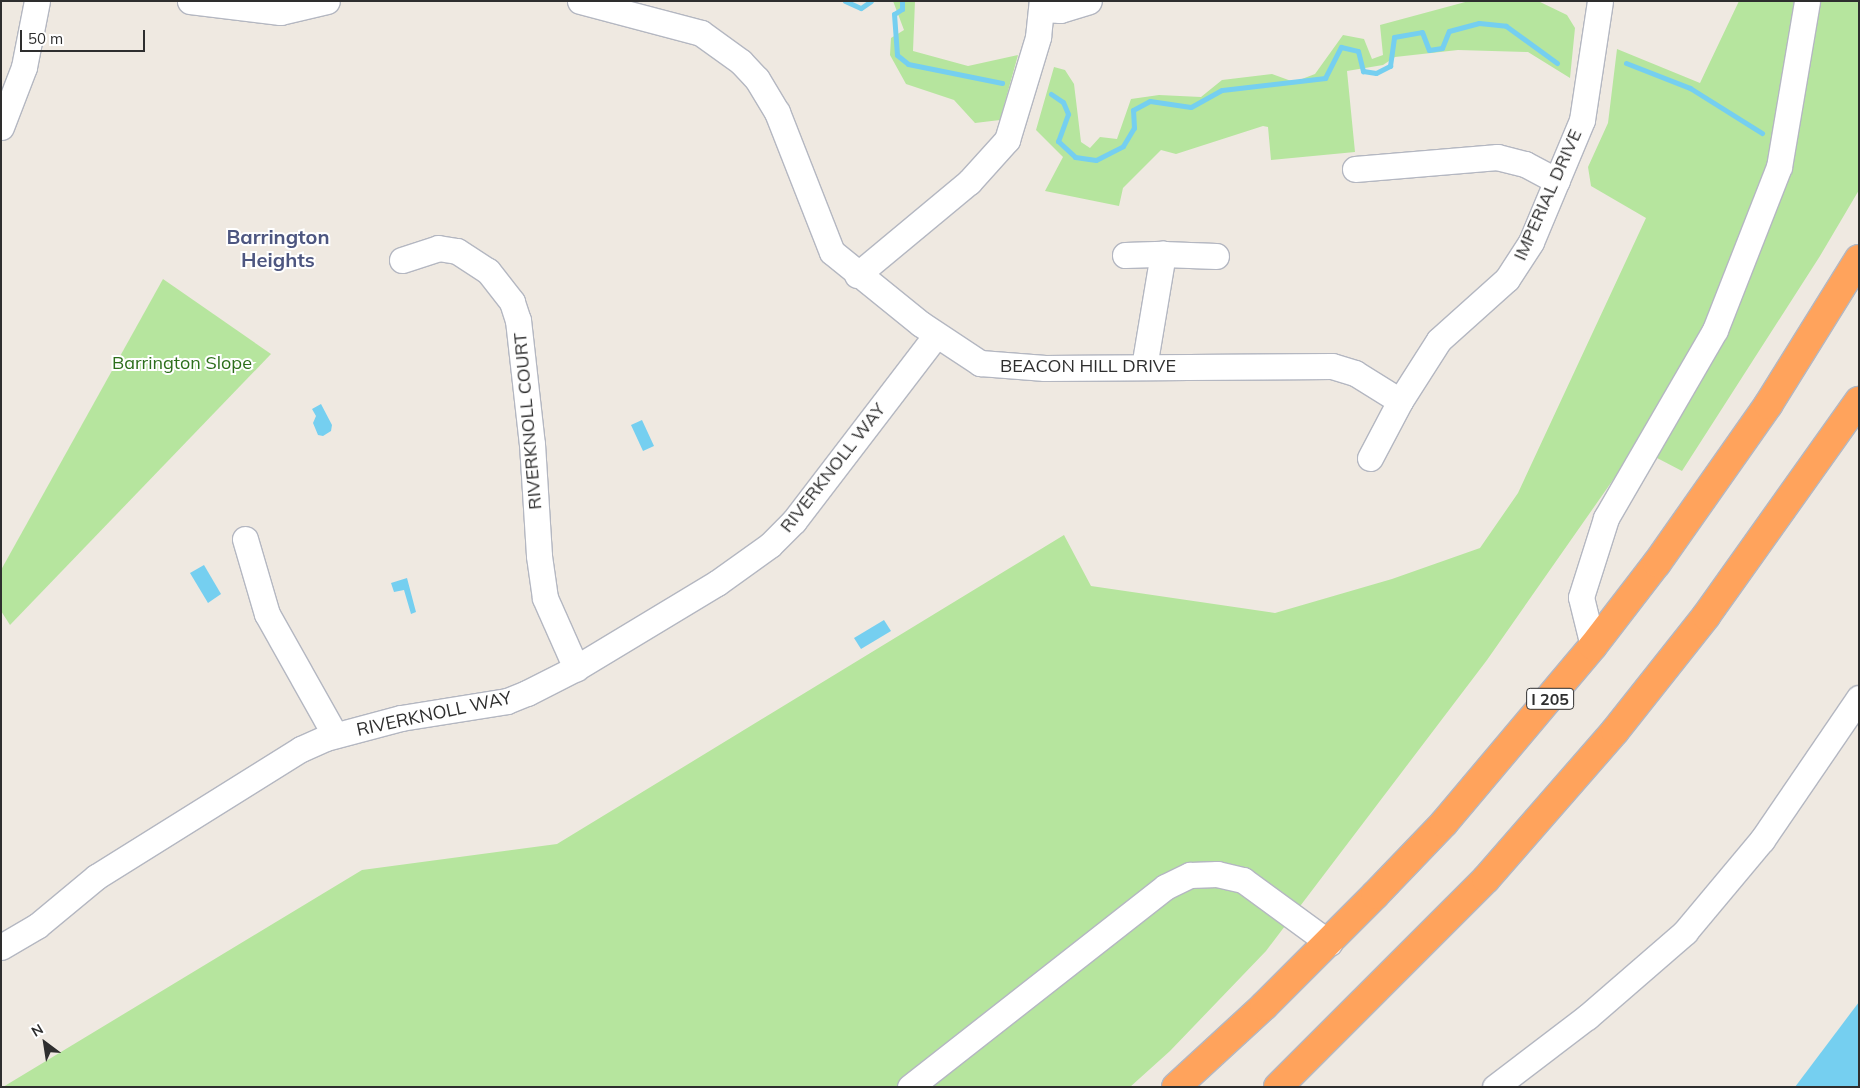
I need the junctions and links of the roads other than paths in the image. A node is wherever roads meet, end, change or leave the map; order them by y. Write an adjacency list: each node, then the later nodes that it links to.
1 (37, 1): 9 (street)
2 (190, 1): 3 (street)
3 (327, 1)
4 (580, 1): 17 (street, BEACON HILL DRIVE)
5 (1089, 1): 8 (street)
6 (1807, 1): 24 (street)
7 (1594, 3): 11 (street, IMPERIAL DRIVE)
8 (1042, 5): 17 (street)
9 (1, 127)
10 (1355, 169): 11 (street)
11 (1557, 181): 20 (street, IMPERIAL DRIVE)
12 (1125, 254): 13 (street)
13 (1163, 254): 14 (street); 19 (street)
14 (1216, 256)
15 (1859, 259): 24 (highway, I 205)
16 (402, 260): 25 (street, RIVERKNOLL COURT)
17 (857, 275): 18 (street, BEACON HILL DRIVE)
18 (936, 335): 19 (street, BEACON HILL DRIVE); 25 (street, RIVERKNOLL WAY)
19 (1144, 367): 20 (street, BEACON HILL DRIVE)
20 (1400, 401): 22 (street, IMPERIAL DRIVE)
21 (1859, 401): 32 (highway)
22 (1370, 458)
23 (245, 539): 27 (street)
24 (1593, 646): 28 (highway, I 205)
25 (576, 668): 27 (street, RIVERKNOLL WAY)
26 (1859, 698): 33 (street)
27 (335, 735): 29 (street, RIVERKNOLL WAY)
28 (1330, 943): 30 (street); 31 (highway, I 205)
29 (1, 947)
30 (910, 1087)
31 (1176, 1087)
32 (1278, 1087)
33 (1495, 1087)

